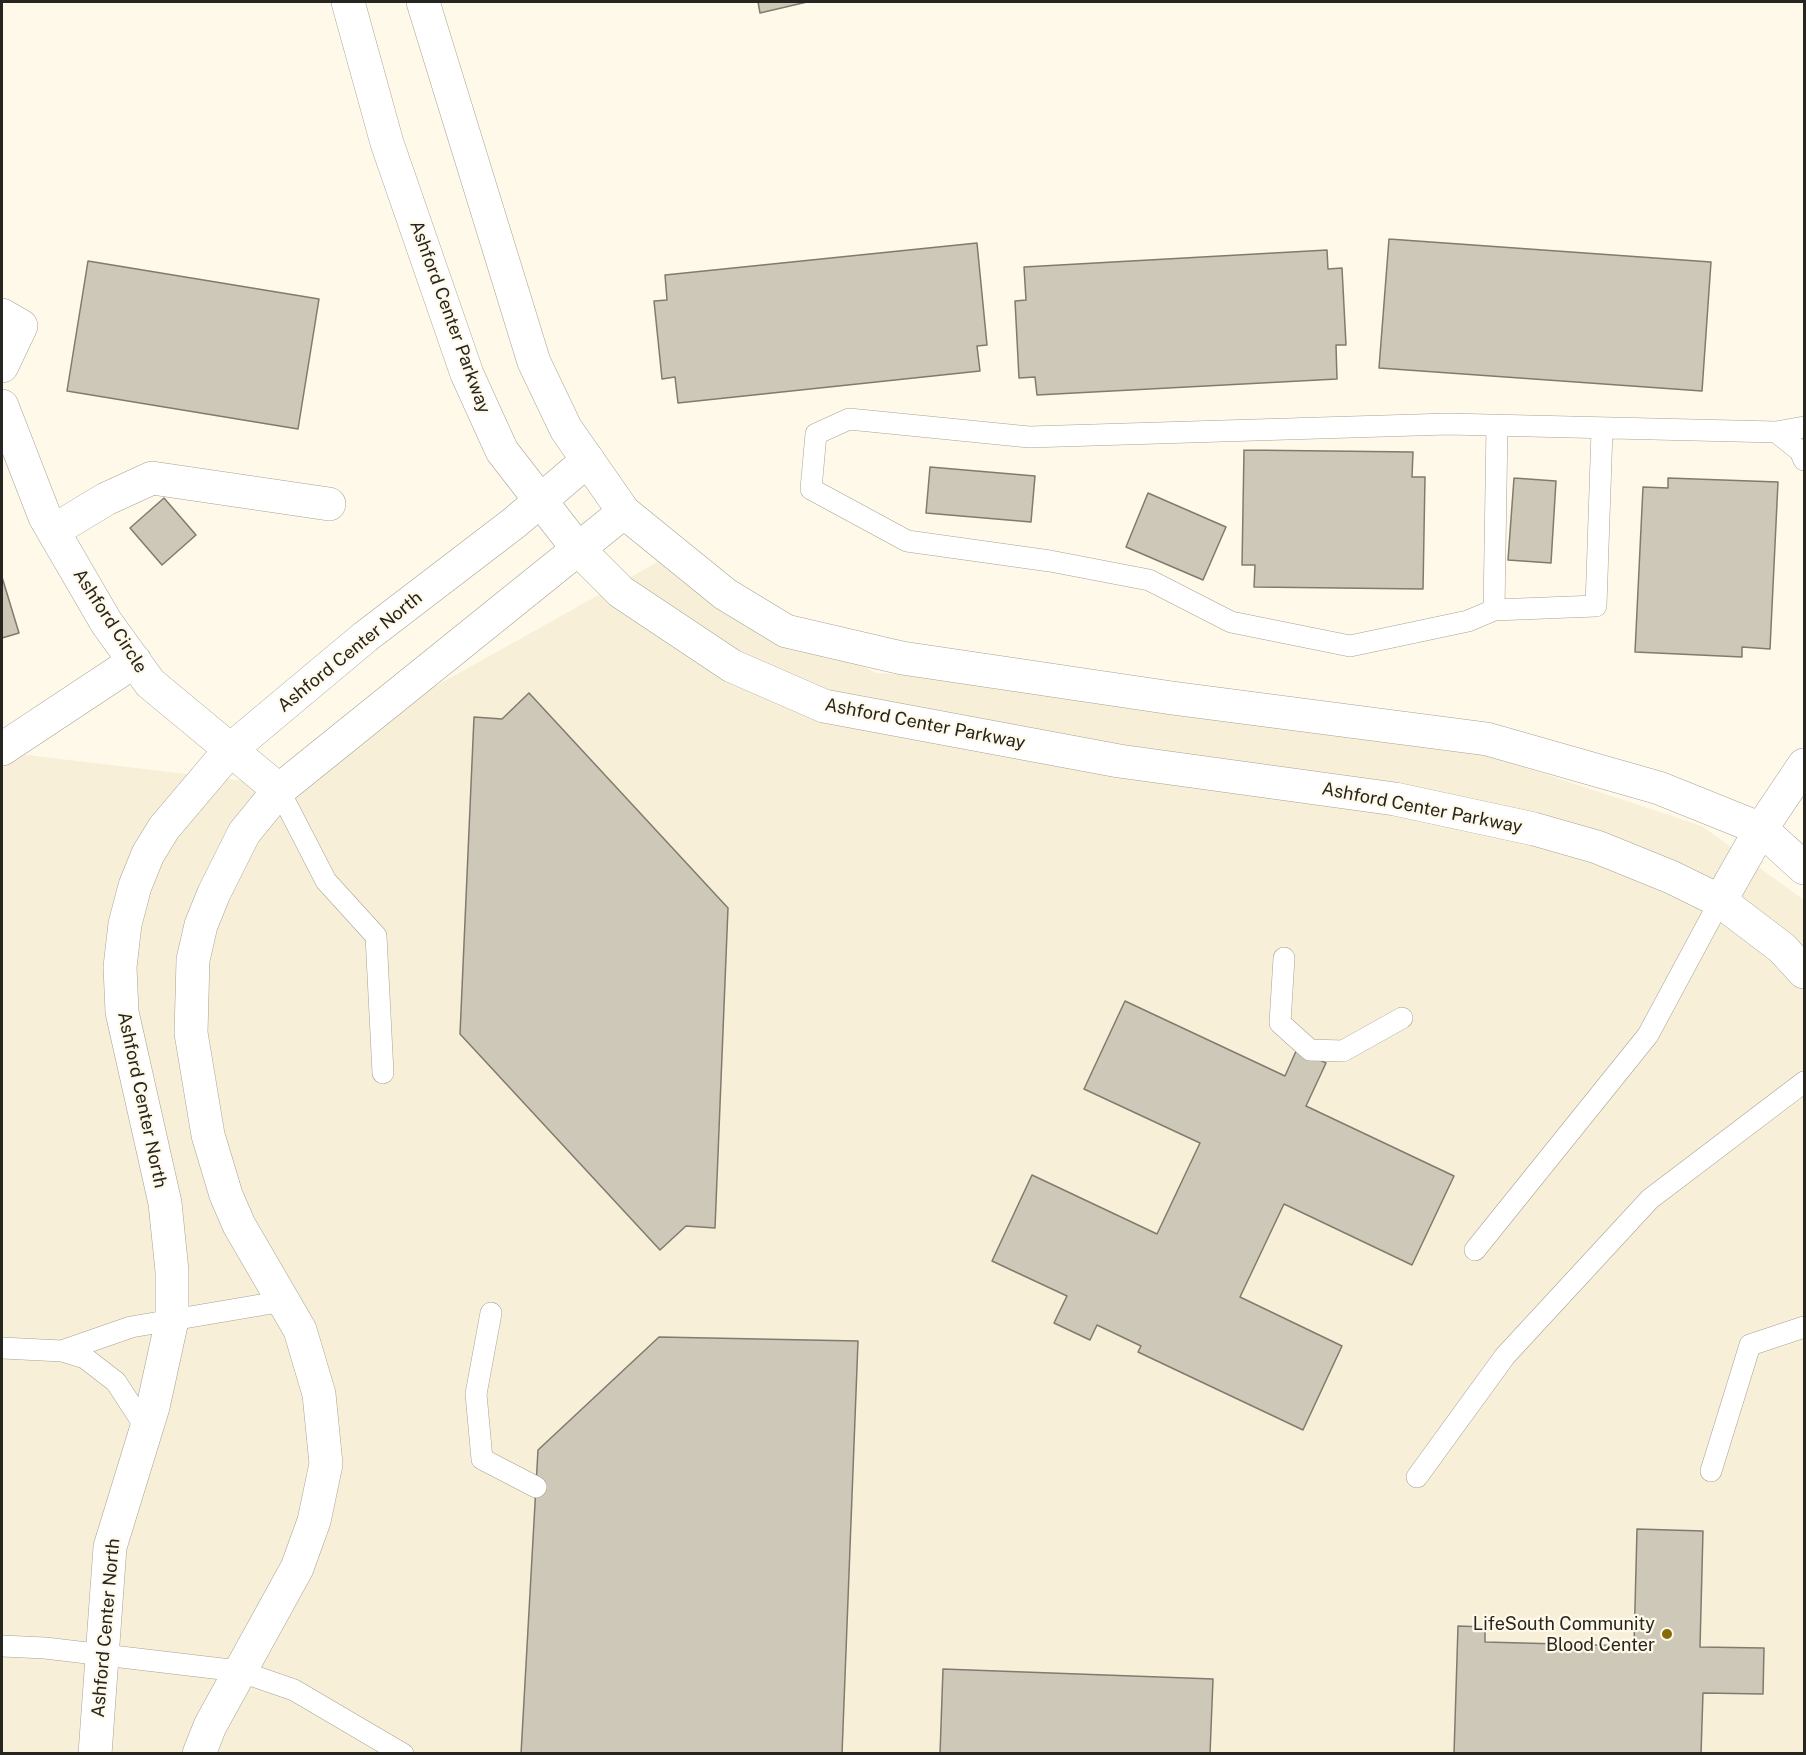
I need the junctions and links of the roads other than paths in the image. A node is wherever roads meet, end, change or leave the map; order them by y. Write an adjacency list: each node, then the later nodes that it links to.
1 (348, 2): 12 (street, Ashford Center Parkway)
2 (423, 2): 10 (street)
3 (2, 315): 4 (street)
4 (2, 366)
5 (2, 406): 15 (street, Ashford Circle)
6 (1497, 426): 8 (lane); 17 (lane); 17 (lane)
7 (1804, 427): 9 (lane)
8 (1602, 429): 9 (lane); 17 (lane)
9 (1776, 432): 11 (lane)
10 (588, 460): 12 (street, Ashford Center North); 14 (street)
11 (1804, 460)
12 (540, 501): 16 (street, Ashford Center Parkway); 20 (street, Ashford Center North)
13 (329, 504): 15 (street)
14 (624, 512): 16 (street); 23 (street)
15 (53, 531): 18 (street, Ashford Circle)
16 (578, 549): 22 (street); 25 (street, Ashford Center Parkway)
17 (1494, 610)
18 (135, 661): 19 (street); 20 (street, Ashford Circle)
19 (2, 750)
20 (230, 750): 22 (street, Ashford Circle); 34 (street, Ashford Center North)
21 (1804, 765): 23 (street)
22 (279, 790): 29 (lane); 32 (street)
23 (1761, 829): 24 (street); 25 (street)
24 (1804, 868)
25 (1720, 901): 27 (street, Ashford Center Parkway); 31 (lane)
26 (1284, 958): 28 (lane)
27 (1804, 972)
28 (1402, 1018)
29 (383, 1073)
30 (1804, 1082): 40 (lane)
31 (1475, 1250)
32 (284, 1301): 34 (lane); 44 (street)
33 (491, 1313): 41 (lane)
34 (172, 1320): 37 (lane); 38 (street, Ashford Center North)
35 (1804, 1327): 39 (lane)
36 (2, 1348): 37 (lane)
37 (62, 1351): 38 (lane)
38 (146, 1428): 43 (street, Ashford Center North)
39 (1712, 1471)
40 (1417, 1477)
41 (536, 1487)
42 (2, 1646): 43 (lane)
43 (101, 1654): 44 (lane); 45 (street, Ashford Center North)
44 (239, 1671): 46 (street); 47 (lane)
45 (95, 1754)
46 (199, 1754)
47 (403, 1754)

